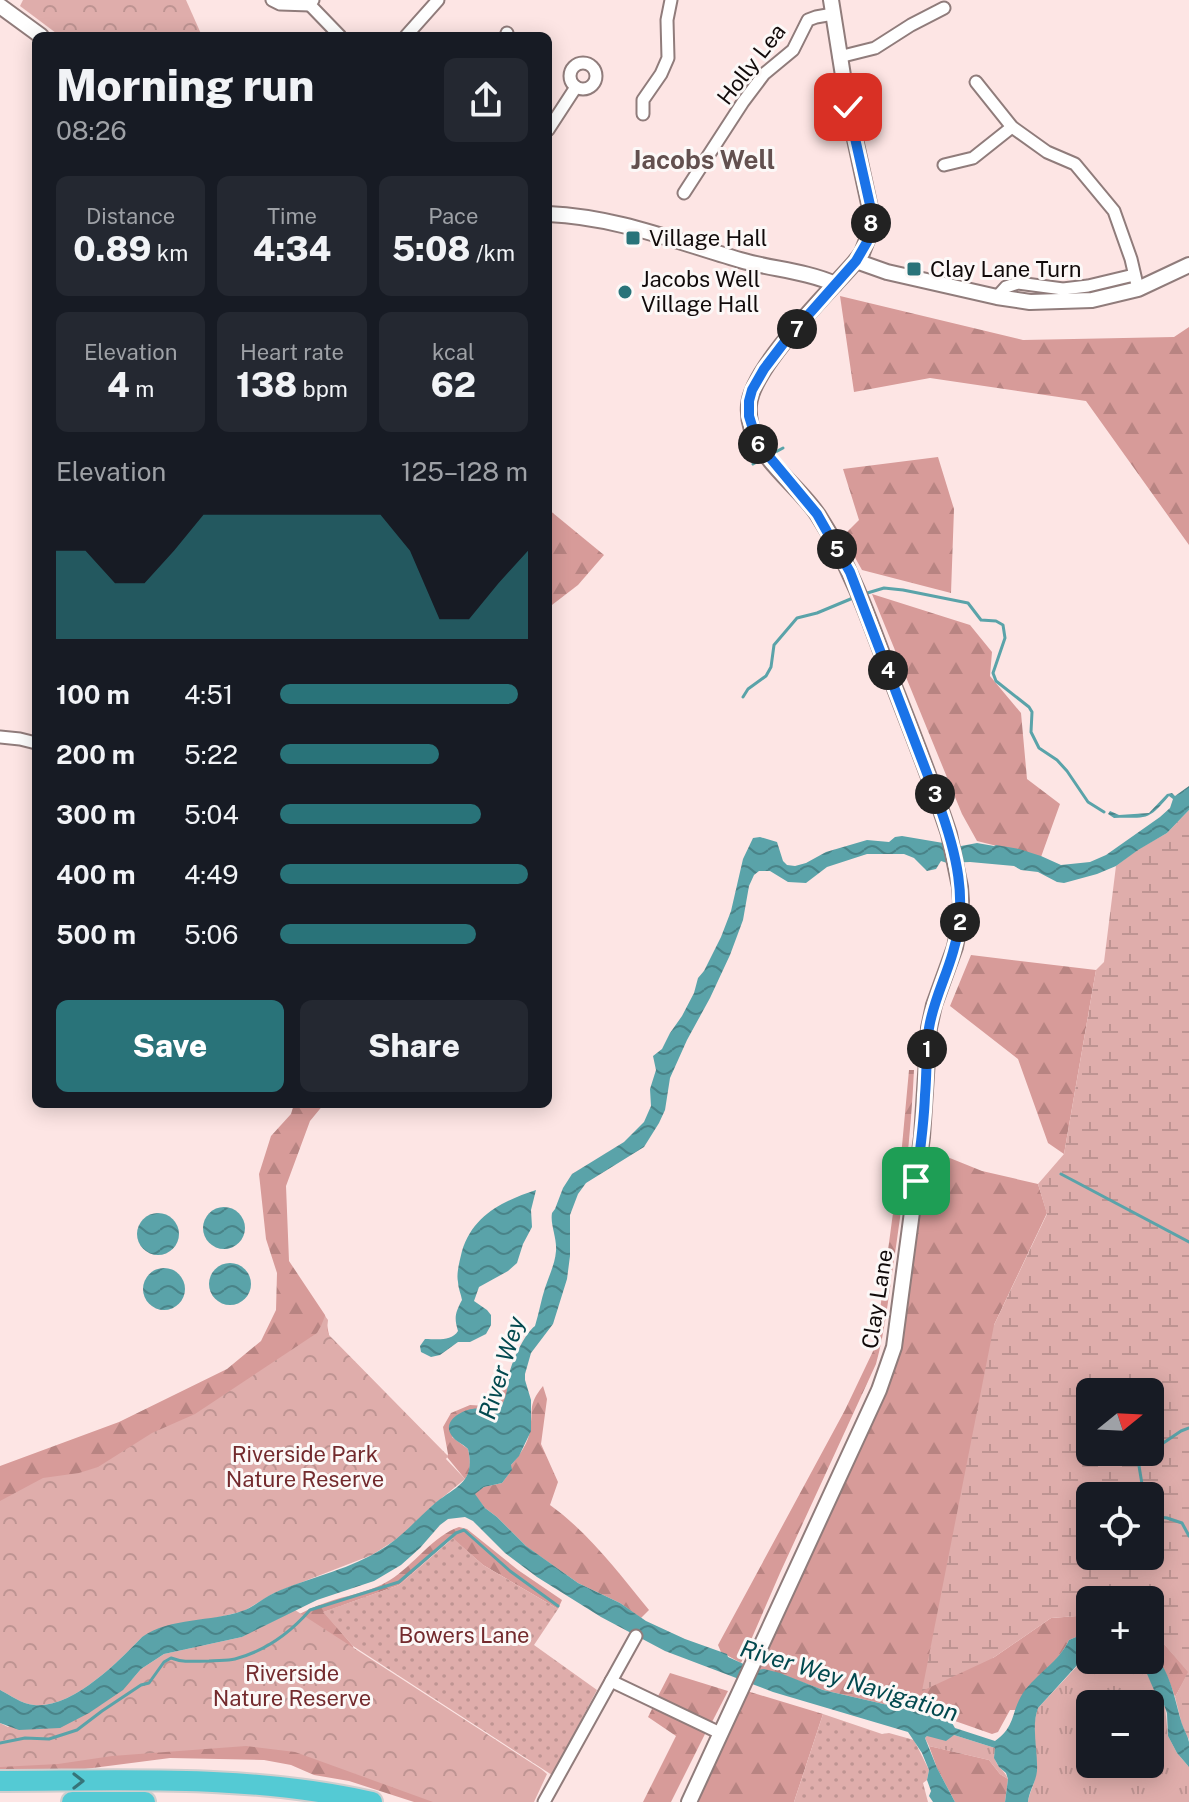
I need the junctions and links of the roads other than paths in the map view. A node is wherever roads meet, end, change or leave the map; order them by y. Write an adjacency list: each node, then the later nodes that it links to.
1 (272, 0): 4 (street)
2 (438, 0): 10 (street)
3 (671, 0): 14 (street)
4 (311, 2): 9 (street)
5 (0, 6): 8 (street)
6 (832, 7): 11 (street, Clay Lane); 18 (street, Holly Lea)
7 (944, 8): 11 (street)
8 (36, 32)
9 (337, 32)
10 (410, 32)
11 (839, 57): 20 (street, Clay Lane)
12 (976, 82): 16 (street)
13 (576, 87): 15 (street)
14 (643, 114)
15 (552, 124)
16 (1012, 127): 17 (street); 22 (street)
17 (944, 165)
18 (684, 193)
19 (552, 214): 23 (street)
20 (856, 261): 22 (street); 23 (street, Clay Lane)
21 (1189, 265): 22 (street)
22 (1136, 282)
23 (835, 284): 28 (street, Clay Lane)
24 (0, 737): 25 (street)
25 (32, 742)
26 (636, 1636): 27 (street)
27 (611, 1681): 28 (street); 34 (street)
28 (723, 1726): 30 (street, Clay Lane)
29 (0, 1781): 33 (highway, one-way to 33)
30 (688, 1801)
31 (72, 1802): 32 (highway)
32 (145, 1802)
33 (372, 1802)
34 (544, 1802)

